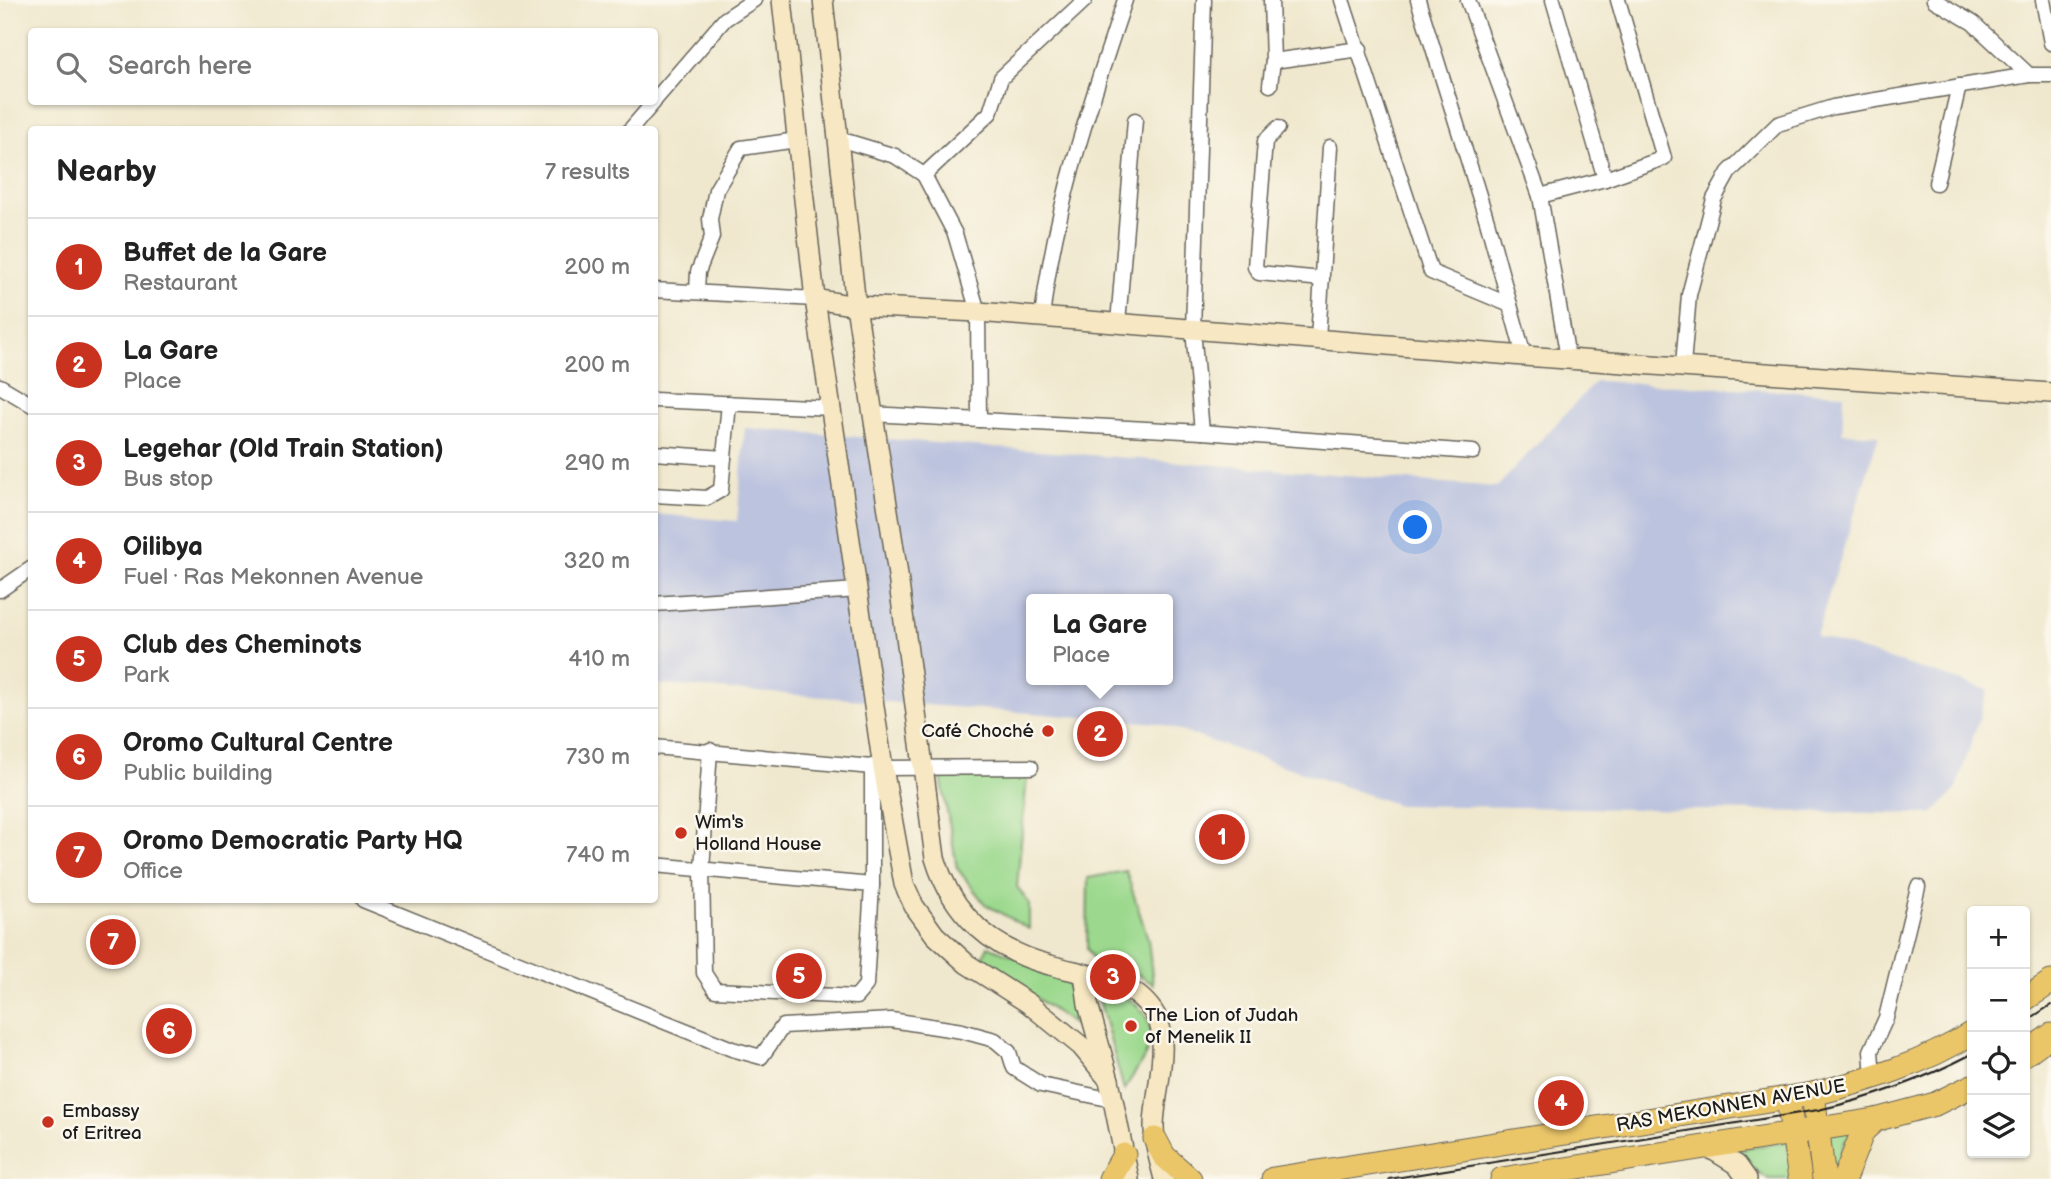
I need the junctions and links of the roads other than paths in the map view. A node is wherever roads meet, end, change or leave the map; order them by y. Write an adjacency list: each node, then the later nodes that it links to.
1 (782, 0): 28 (main road)
2 (823, 0): 27 (main road)
3 (1085, 0): 30 (street)
4 (1125, 0): 41 (street)
5 (1204, 0): 43 (street)
6 (1271, 0): 17 (street)
7 (1342, 0): 16 (street)
8 (1418, 0): 38 (street)
9 (1468, 0): 33 (street)
10 (1553, 0): 31 (street)
11 (1618, 0): 31 (street)
12 (1934, 0): 18 (street)
13 (2043, 0): 15 (street)
14 (746, 1): 22 (street)
15 (2051, 43)
16 (1360, 49): 17 (street); 38 (street)
17 (1273, 61): 20 (street)
18 (2029, 75): 19 (street); 21 (street)
19 (2051, 75)
20 (1270, 85)
21 (1959, 86): 32 (street); 47 (street)
22 (658, 96)
23 (651, 105): 25 (street)
24 (1135, 120): 42 (street)
25 (633, 126)
26 (1278, 128): 34 (street)
27 (839, 139): 30 (street); 39 (main road)
28 (797, 140): 36 (street); 37 (main road)
29 (1330, 147): 34 (street)
30 (924, 175): 40 (street)
31 (1605, 179): 33 (street)
32 (1936, 183)
33 (1540, 196): 46 (street)
34 (1321, 279): 44 (street)
35 (658, 290): 36 (street)
36 (697, 291): 37 (street)
37 (815, 299): 39 (main road); 53 (main road)
38 (1510, 305): 45 (street)
39 (856, 306): 40 (main road); 54 (main road)
40 (978, 312): 41 (main road); 55 (street)
41 (1042, 317): 42 (main road)
42 (1118, 323): 43 (main road)
43 (1193, 329): 44 (main road); 56 (street)
44 (1318, 339): 45 (main road)
45 (1524, 356): 46 (main road)
46 (1569, 358): 47 (main road)
47 (1683, 365): 49 (main road)
48 (0, 386): 51 (street)
49 (2051, 393)
50 (658, 400): 52 (street)
51 (28, 403)
52 (729, 403): 53 (street); 59 (street)
53 (833, 408): 63 (main road)
54 (871, 414): 55 (street); 69 (main road)
55 (979, 420): 56 (street)
56 (1202, 432): 57 (street)
57 (1473, 452)
58 (658, 453): 59 (street)
59 (724, 458): 60 (street)
60 (658, 495)
61 (28, 571): 62 (street)
62 (0, 590)
63 (858, 590): 64 (street); 67 (main road)
64 (658, 604)
65 (658, 747): 66 (street)
66 (710, 750): 67 (street); 71 (street)
67 (878, 767): 69 (street); 72 (street); 82 (main road)
68 (1031, 767): 69 (street)
69 (922, 770): 75 (main road)
70 (658, 866): 71 (street)
71 (702, 870): 72 (street); 72 (street)
72 (873, 885)
73 (1918, 887): 81 (street)
74 (370, 903): 86 (street)
75 (1084, 974): 82 (main road); 90 (main road)
76 (2051, 982): 77 (main road)
77 (2030, 996)
78 (2051, 1035): 80 (main road)
79 (1967, 1036): 81 (main road, RAS MEKONNEN AVENUE)
80 (2030, 1050)
81 (1874, 1077): 84 (main road, RAS MEKONNEN AVENUE)
82 (1109, 1080): 86 (main road)
83 (1967, 1088): 87 (main road, RAS MEKONNEN AVENUE)
84 (1813, 1094): 85 (main road, RAS MEKONNEN AVENUE); 88 (main road)
85 (1788, 1099): 89 (main road); 97 (main road, RAS MEKONNEN AVENUE)
86 (1113, 1100): 92 (main road)
87 (1875, 1120): 88 (main road, RAS MEKONNEN AVENUE); 102 (main road)
88 (1817, 1131): 89 (main road, RAS MEKONNEN AVENUE); 101 (main road)
89 (1792, 1135): 91 (main road, RAS MEKONNEN AVENUE); 100 (main road)
90 (1154, 1139): 95 (main road); 96 (main road)
91 (1707, 1147): 98 (main road, RAS MEKONNEN AVENUE); 99 (main road)
92 (1124, 1155): 93 (main road); 94 (main road)
93 (1110, 1179)
94 (1129, 1179)
95 (1164, 1179)
96 (1191, 1179)
97 (1273, 1179)
98 (1502, 1179)
99 (1747, 1179)
100 (1800, 1179)
101 (1824, 1179)
102 (1844, 1179)

